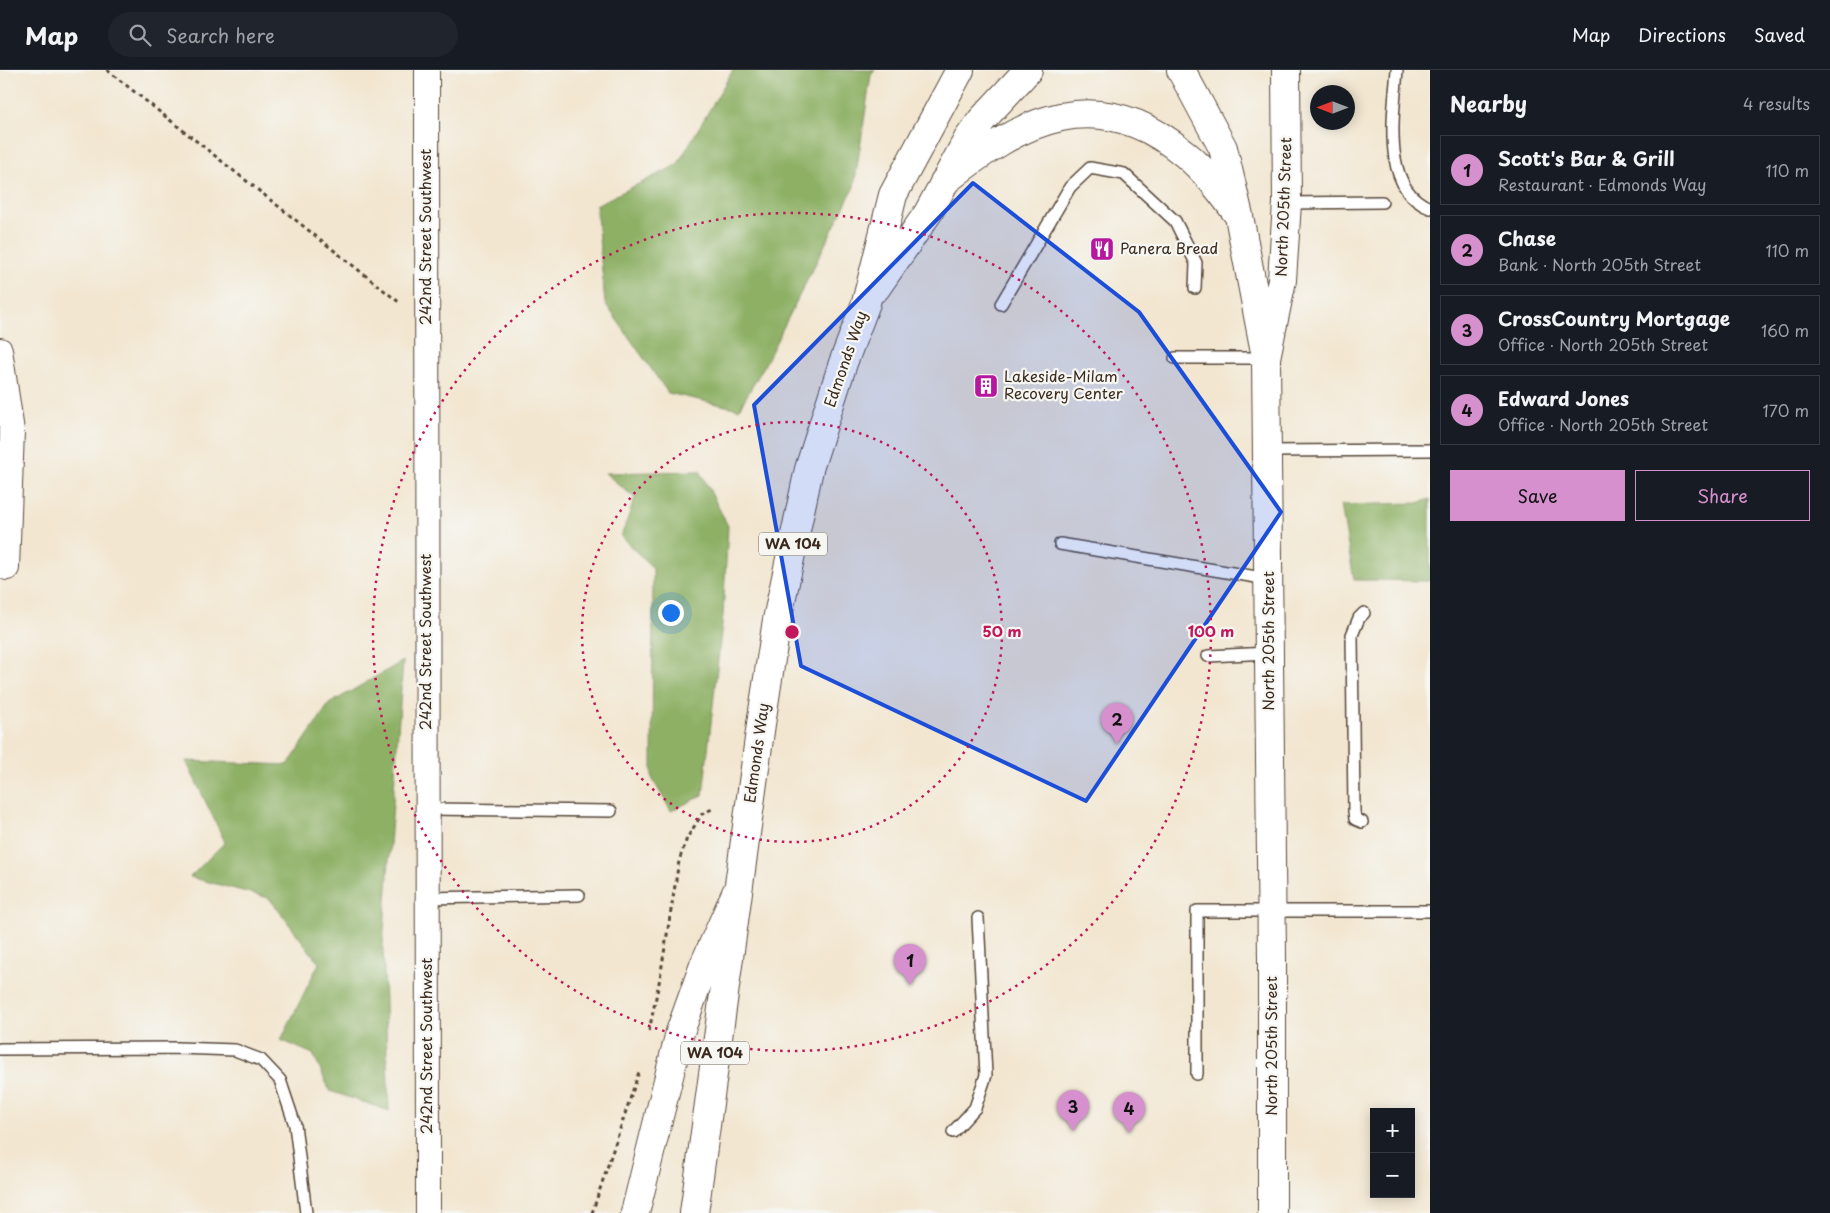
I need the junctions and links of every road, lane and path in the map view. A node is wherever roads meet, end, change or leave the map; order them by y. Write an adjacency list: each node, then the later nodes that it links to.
1 (108, 70): 16 (path)
2 (427, 70): 16 (street, 242nd Street Southwest)
3 (960, 70): 14 (main road, Edmonds Way / WA 104)
4 (1028, 70): 8 (main road, Edmonds Way / WA 104)
5 (1181, 70): 12 (main road)
6 (1286, 70): 10 (main road, North 205th Street)
7 (1397, 70): 11 (lane)
8 (944, 182): 12 (main road); 14 (main road, Edmonds Way / WA 104)
9 (1382, 202): 10 (lane)
10 (1287, 203): 19 (main road, North 205th Street)
11 (1430, 208)
12 (1239, 216): 19 (main road)
13 (1195, 288): 15 (lane)
14 (866, 304): 32 (main road, Edmonds Way / WA 104)
15 (1001, 304)
16 (426, 324): 28 (street, 242nd Street Southwest)
17 (0, 350): 23 (street)
18 (1175, 358): 19 (lane)
19 (1266, 358): 21 (main road, North 205th Street)
20 (1430, 450): 21 (lane)
21 (1267, 452): 24 (main road, North 205th Street)
22 (1060, 544): 24 (lane)
23 (6, 568)
24 (1269, 580): 26 (main road, North 205th Street)
25 (1364, 613): 31 (lane)
26 (1269, 653): 27 (lane); 35 (main road, North 205th Street)
27 (1208, 656)
28 (426, 809): 30 (lane); 34 (street, 242nd Street Southwest)
29 (712, 809): 38 (path)
30 (612, 811)
31 (1362, 822)
32 (736, 892): 46 (main road); 47 (main road, Edmonds Way / WA 104)
33 (579, 895): 34 (lane)
34 (427, 898): 44 (street, 242nd Street Southwest)
35 (1272, 910): 36 (lane); 41 (lane); 48 (main road, North 205th Street)
36 (1430, 911)
37 (978, 918): 42 (lane)
38 (649, 1032)
39 (0, 1049): 43 (lane)
40 (640, 1068): 45 (path)
41 (1197, 1074)
42 (953, 1132)
43 (306, 1213)
44 (428, 1213)
45 (592, 1213)
46 (635, 1213)
47 (694, 1213)
48 (1272, 1213)

